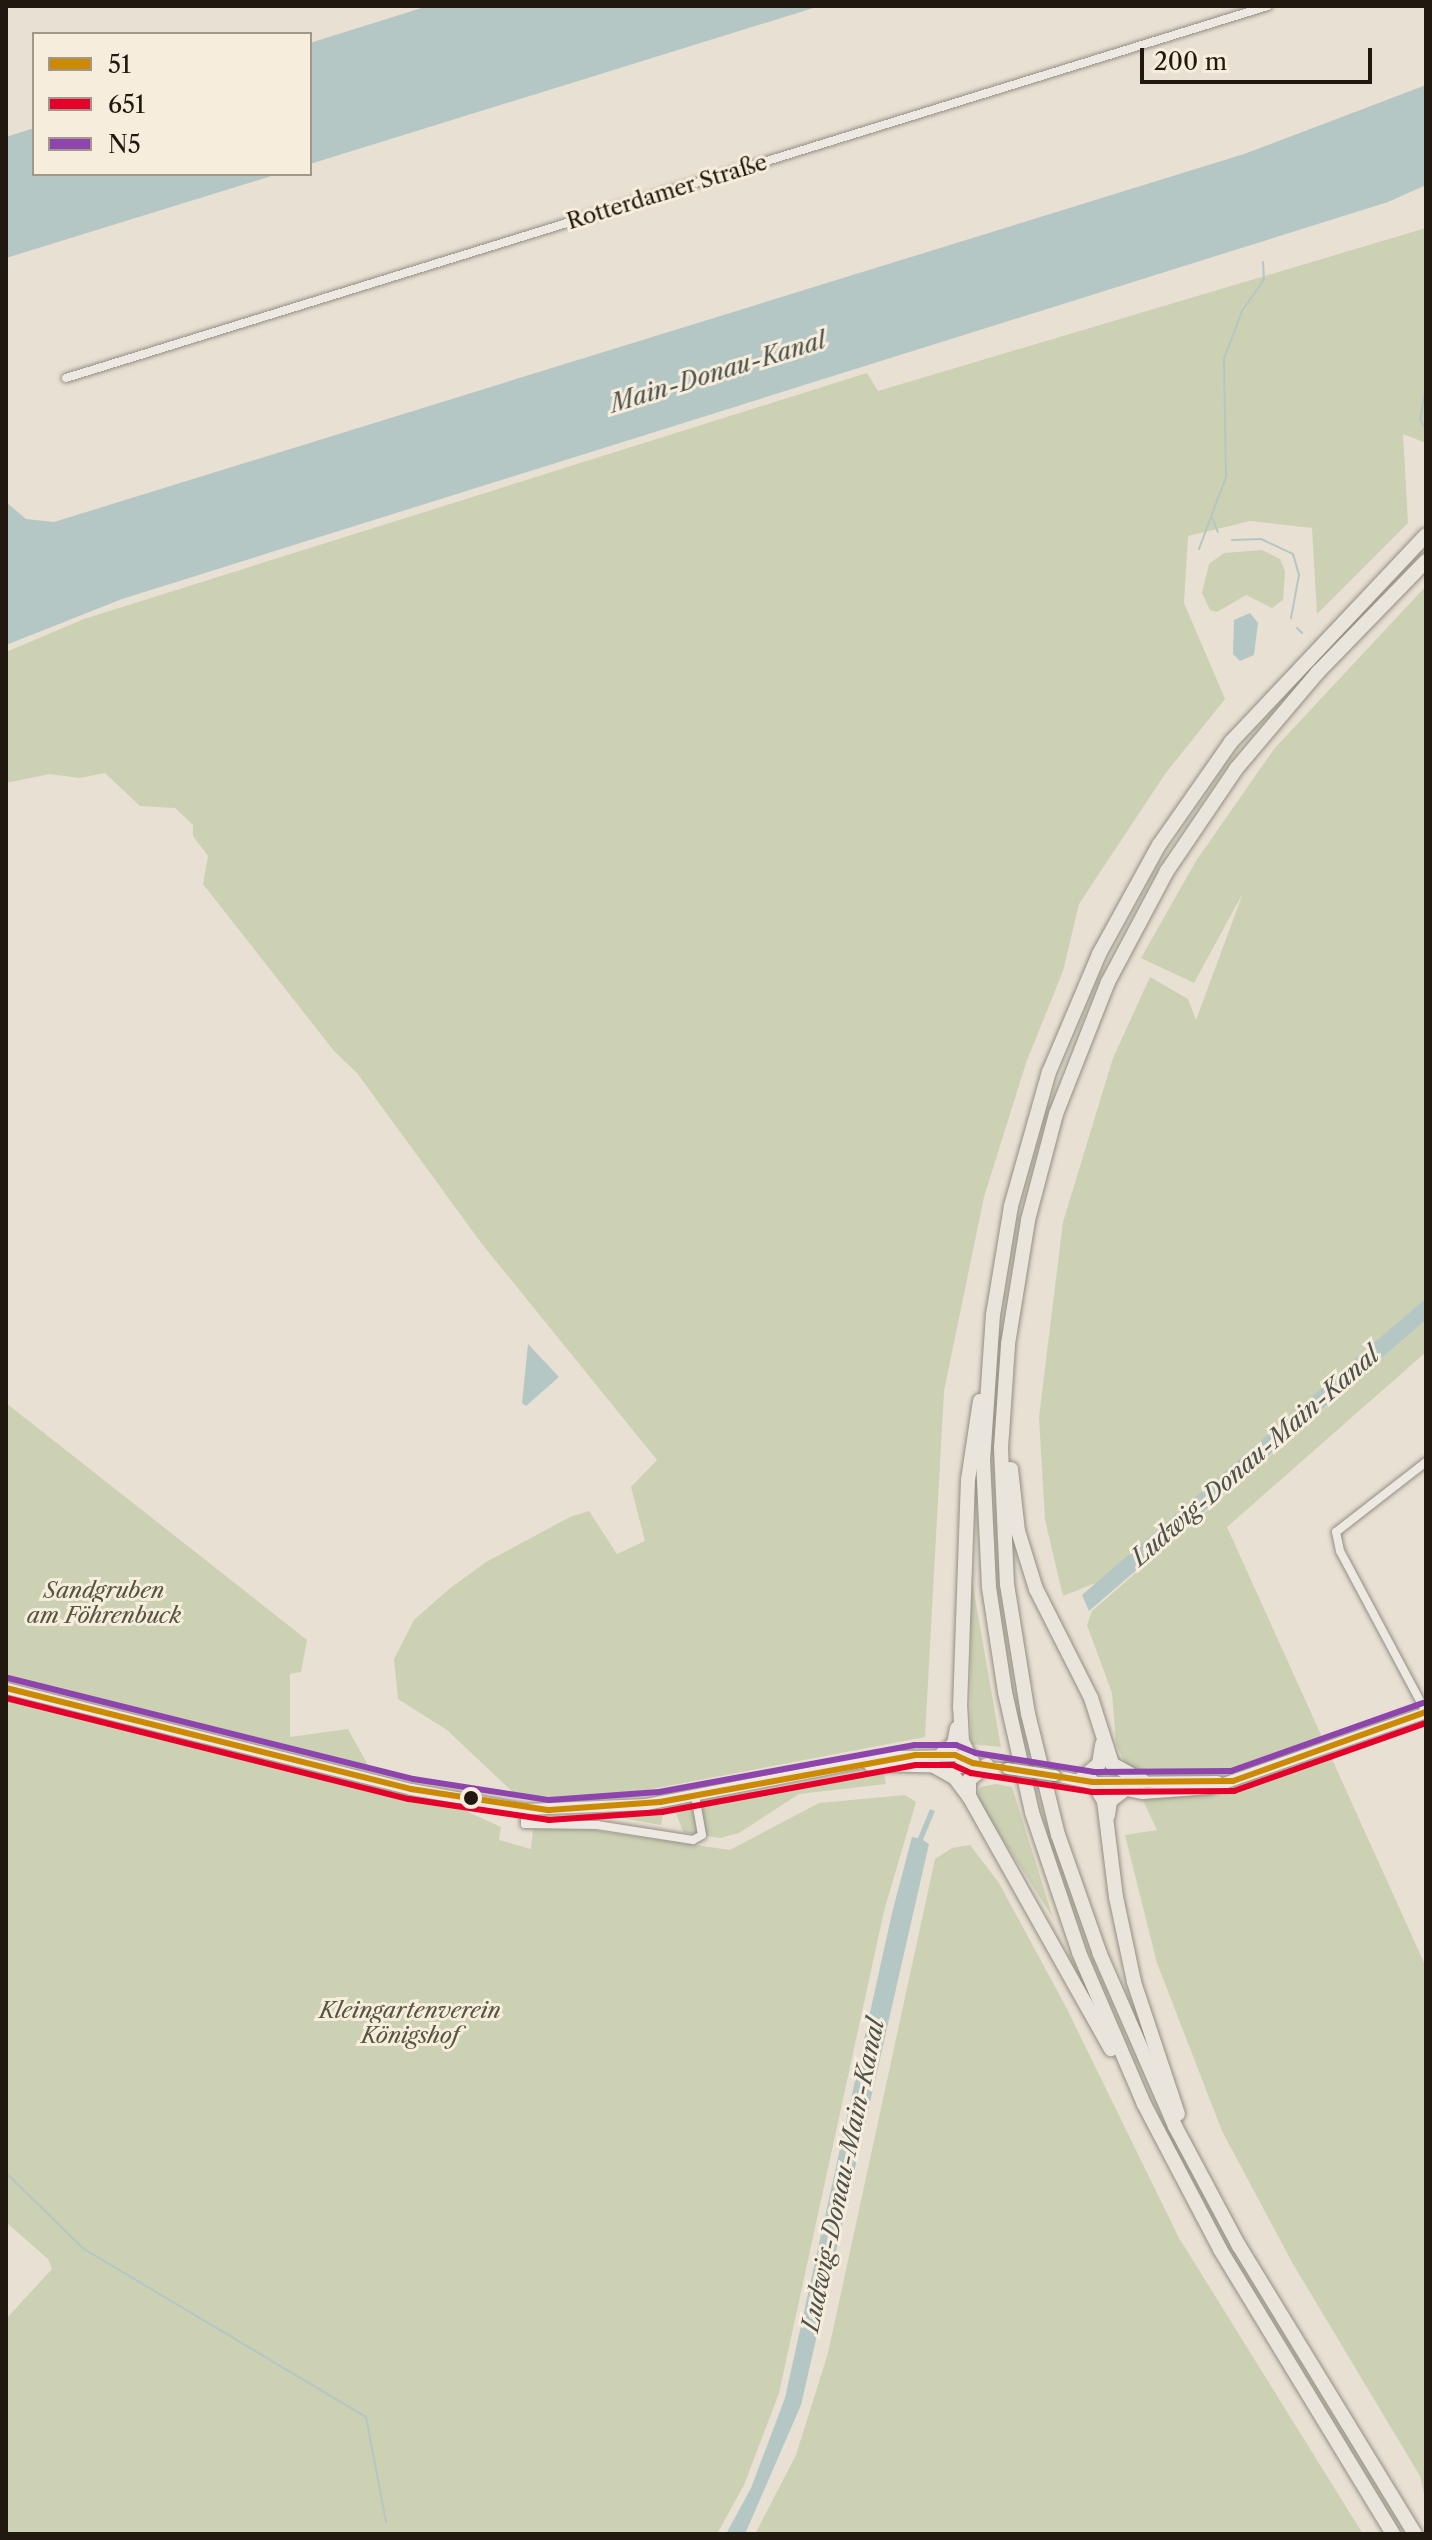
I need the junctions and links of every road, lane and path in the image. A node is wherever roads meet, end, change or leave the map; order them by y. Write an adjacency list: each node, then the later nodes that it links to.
1 (1268, 6): 2 (street, Rotterdamer Straße)
2 (66, 378)
3 (1426, 535): 5 (highway)
4 (1426, 561): 6 (highway)
5 (986, 1385): 9 (highway); 22 (highway)
6 (1002, 1418): 11 (highway); 23 (highway)
7 (1426, 1462): 10 (street)
8 (6, 1688): 20 (main road)
9 (960, 1708): 12 (highway); 13 (highway)
10 (1426, 1712): 16 (main road)
11 (1102, 1739): 14 (highway); 15 (highway)
12 (931, 1760): 13 (main road); 18 (main road); 19 (highway)
13 (980, 1764): 14 (main road, bridge); 19 (highway)
14 (1087, 1781): 15 (main road); 17 (main road); 21 (highway)
15 (1143, 1781): 16 (main road)
16 (1233, 1781): 17 (main road)
17 (1123, 1791): 21 (highway)
18 (695, 1796): 20 (main road); 20 (street)
19 (970, 1798): 22 (highway)
20 (525, 1809)
21 (1107, 1823): 23 (highway)
22 (1135, 2085): 24 (highway)
23 (1189, 2153): 25 (highway)
24 (1393, 2534)
25 (1415, 2534)

